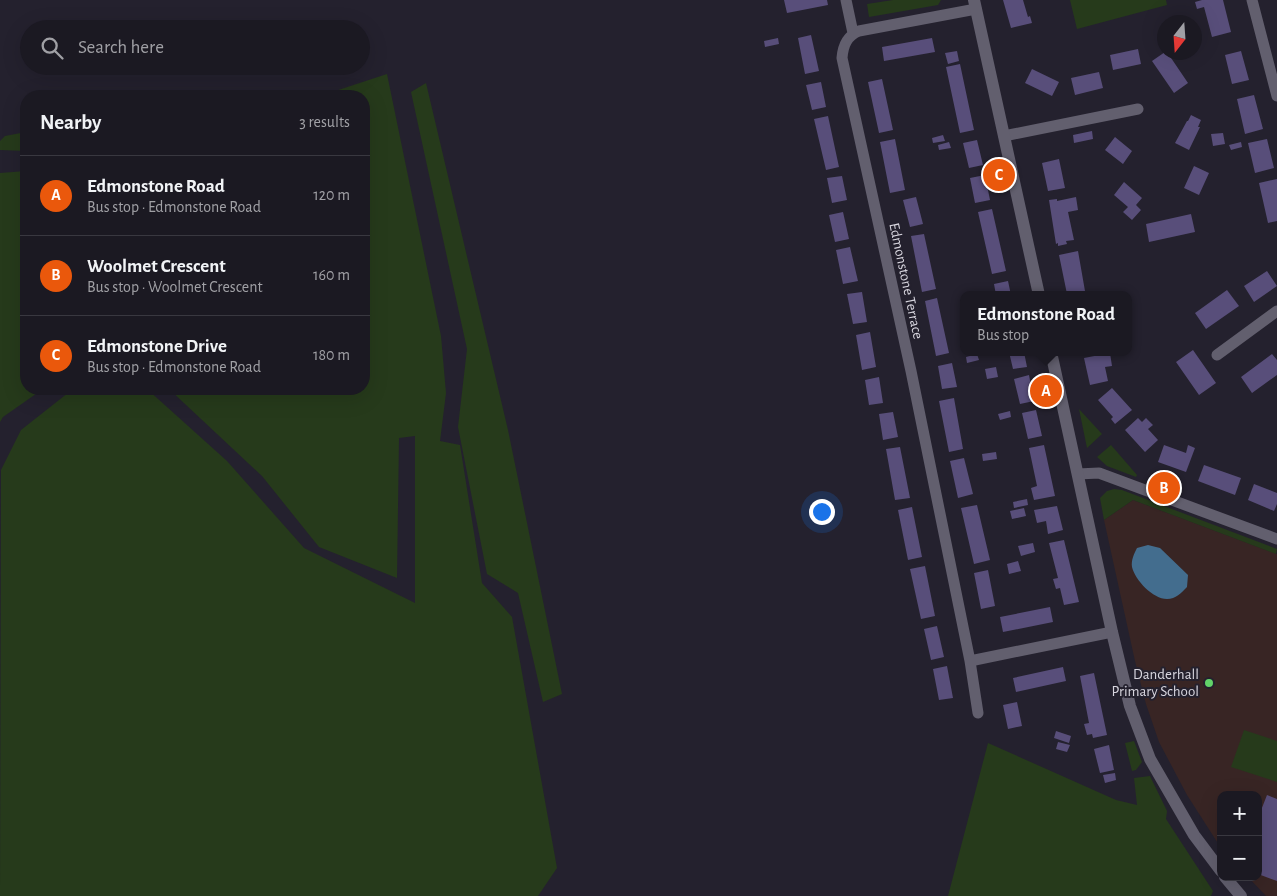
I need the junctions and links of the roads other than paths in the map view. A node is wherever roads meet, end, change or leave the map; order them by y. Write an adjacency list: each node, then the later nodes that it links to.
1 (846, 0): 4 (street)
2 (1252, 0): 5 (street)
3 (975, 4): 4 (street); 7 (street)
4 (853, 33): 15 (street, Edmonstone Terrace)
5 (1277, 96)
6 (1138, 109): 7 (street)
7 (1004, 136): 8 (street)
8 (1038, 291)
9 (1277, 311): 11 (street)
10 (1053, 356): 12 (street)
11 (1217, 356)
12 (1078, 474): 13 (street); 14 (street)
13 (1277, 539)
14 (1112, 632): 15 (street); 17 (street)
15 (970, 661): 16 (street, Edmonstone Terrace)
16 (978, 713)
17 (1217, 866)
18 (1228, 881): 19 (street)
19 (1241, 896)

